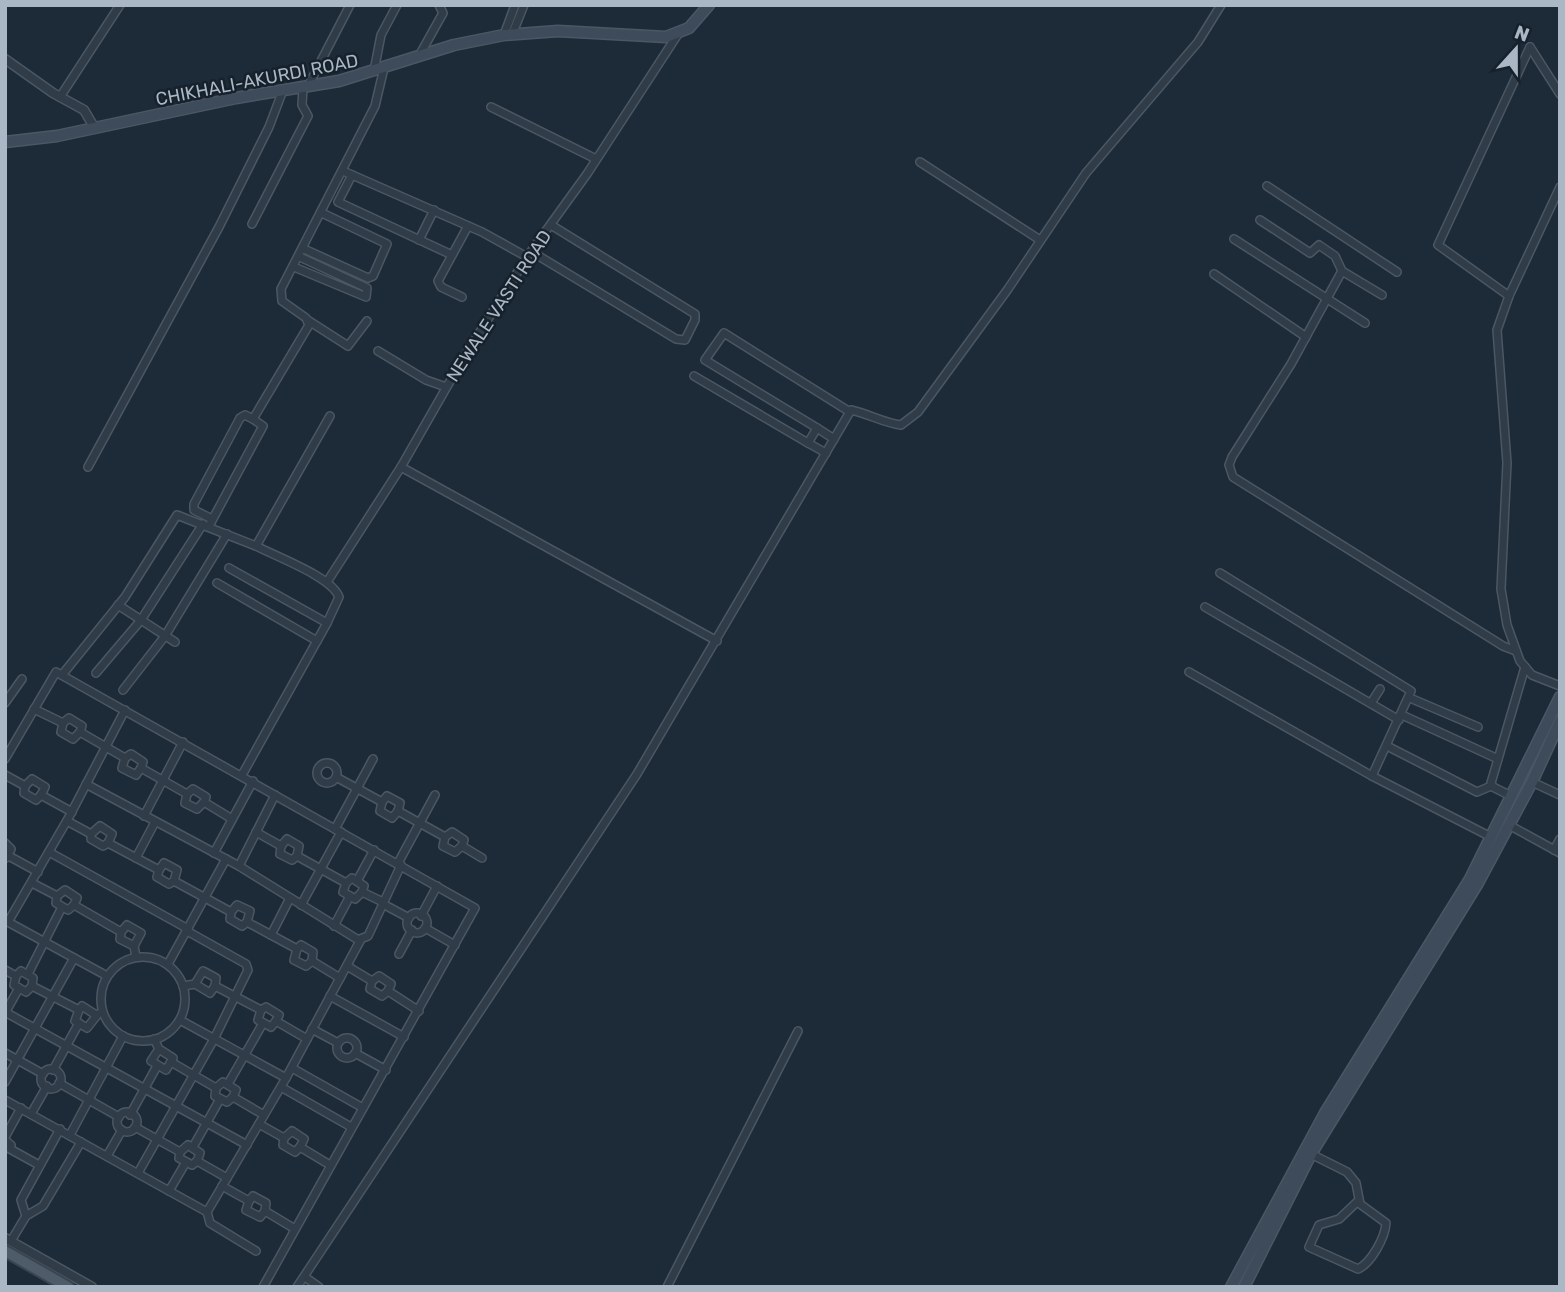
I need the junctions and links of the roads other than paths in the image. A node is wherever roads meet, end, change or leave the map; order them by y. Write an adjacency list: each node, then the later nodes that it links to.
1 (120, 5): 17 (street)
2 (350, 5): 14 (street)
3 (397, 5): 13 (street)
4 (439, 5): 11 (street)
5 (515, 5): 10 (street)
6 (524, 5): 10 (street)
7 (709, 5): 9 (main road)
8 (1221, 5): 35 (street)
9 (678, 34): 10 (main road, CHIKHALI-AKURDI ROAD); 21 (street, NEWALE VASTI ROAD)
10 (508, 35): 11 (main road, CHIKHALI-AKURDI ROAD)
11 (419, 56): 13 (main road, CHIKHALI-AKURDI ROAD)
12 (5, 59): 17 (street)
13 (379, 70): 14 (main road, CHIKHALI-AKURDI ROAD); 23 (street)
14 (306, 87): 15 (main road, CHIKHALI-AKURDI ROAD); 30 (street)
15 (283, 90): 19 (main road, CHIKHALI-AKURDI ROAD); 62 (street)
16 (1560, 94): 45 (street)
17 (60, 97): 19 (street)
18 (491, 107): 21 (street)
19 (94, 127): 20 (main road, CHIKHALI-AKURDI ROAD)
20 (5, 142)
21 (596, 159): 31 (street, NEWALE VASTI ROAD)
22 (920, 162): 35 (street)
23 (343, 171): 24 (street); 28 (street)
24 (352, 175): 27 (street); 34 (street)
25 (1267, 186): 42 (street)
26 (1560, 187): 45 (street)
27 (434, 210): 32 (street); 34 (street)
28 (322, 213): 36 (street); 36 (street)
29 (1260, 220): 41 (street)
30 (252, 224)
31 (551, 225): 37 (street, NEWALE VASTI ROAD); 37 (street)
32 (468, 226): 37 (street); 38 (street)
33 (1234, 239): 47 (street)
34 (419, 240): 38 (street)
35 (1040, 240): 55 (street)
36 (304, 249): 39 (street)
37 (530, 254): 54 (street, NEWALE VASTI ROAD)
38 (452, 255): 46 (street)
39 (300, 257): 40 (street); 40 (street)
40 (294, 267): 48 (street)
41 (1342, 271): 44 (street); 47 (street)
42 (1397, 272)
43 (1214, 274): 51 (street)
44 (1382, 295)
45 (1509, 296): 79 (street)
46 (462, 297)
47 (1329, 300): 50 (street); 51 (street)
48 (309, 321): 49 (street); 57 (street)
49 (367, 321)
50 (1364, 323)
51 (1306, 337): 79 (street)
52 (378, 351): 54 (street)
53 (694, 376): 60 (street)
54 (446, 387): 63 (street, NEWALE VASTI ROAD)
55 (850, 412): 58 (street); 59 (street)
56 (330, 416): 66 (street)
57 (253, 419): 64 (street); 64 (street)
58 (817, 428): 59 (street); 60 (street)
59 (834, 439): 61 (street)
60 (808, 443): 61 (street)
61 (826, 453): 78 (street)
62 (89, 467)
63 (401, 467): 69 (street, NEWALE VASTI ROAD); 78 (street)
64 (208, 523): 65 (street); 71 (street); 73 (street)
65 (227, 534): 66 (street); 75 (street)
66 (256, 546): 69 (street)
67 (229, 568): 74 (street)
68 (1220, 573): 89 (street)
69 (327, 582): 74 (street)
70 (217, 583): 76 (street)
71 (118, 605): 73 (street); 83 (street)
72 (1205, 607): 91 (street)
73 (141, 620): 75 (street); 82 (street)
74 (327, 622): 76 (street)
75 (165, 636): 77 (street); 87 (street)
76 (317, 641): 104 (street)
77 (175, 642)
78 (717, 642): 269 (street)
79 (1516, 651): 80 (street)
80 (1525, 667): 85 (street); 102 (street)
81 (1189, 672): 105 (street)
82 (96, 674)
83 (62, 675): 92 (street); 93 (street)
84 (22, 679): 90 (street)
85 (1560, 685)
86 (1380, 689): 91 (street)
87 (123, 690)
88 (1560, 697): 116 (main road)
89 (1410, 698): 94 (street); 96 (street)
90 (5, 703)
91 (1371, 704): 94 (street)
92 (34, 709): 98 (street); 100 (street)
93 (125, 710): 97 (street); 98 (street)
94 (1401, 717): 99 (street); 102 (street)
95 (1560, 721): 109 (main road)
96 (1478, 727)
97 (183, 742): 104 (street); 107 (street)
98 (106, 746): 107 (street); 110 (street)
99 (1387, 746): 105 (street); 111 (street)
100 (5, 759)
101 (373, 759): 112 (street)
102 (1499, 759): 111 (street)
103 (5, 775): 117 (street)
104 (242, 775): 108 (street)
105 (1372, 776): 127 (street)
106 (336, 777): 112 (street)
107 (163, 780): 118 (street); 119 (street)
108 (253, 781): 113 (street); 119 (street)
109 (1532, 782): 115 (street); 123 (main road)
110 (86, 784): 117 (street); 118 (street)
111 (1491, 786): 116 (street)
112 (357, 788): 122 (street); 124 (street)
113 (275, 795): 124 (street); 125 (street)
114 (435, 795): 122 (street)
115 (1560, 795)
116 (1511, 796): 127 (main road)
117 (72, 812): 120 (street)
118 (144, 816): 121 (street)
119 (232, 820): 134 (street)
120 (67, 821): 126 (street); 132 (street)
121 (155, 822): 134 (street); 136 (street)
122 (420, 823): 137 (street); 139 (street)
123 (1509, 825): 133 (street); 251 (main road)
124 (338, 830): 131 (street); 141 (street)
125 (256, 832): 140 (street); 141 (street)
126 (91, 834): 130 (street); 130 (street)
127 (1491, 837): 251 (main road)
128 (1560, 839): 133 (street)
129 (5, 843): 135 (street)
130 (108, 843): 136 (street)
131 (374, 850): 139 (street); 143 (street)
132 (49, 852): 142 (street); 163 (street)
133 (1557, 852)
134 (214, 853): 138 (street)
135 (6, 857): 142 (street)
136 (136, 858): 150 (street)
137 (482, 858)
138 (226, 859): 140 (street); 150 (street)
139 (399, 864): 146 (street); 152 (street)
140 (239, 866): 151 (street)
141 (321, 869): 145 (street); 154 (street)
142 (38, 872): 144 (street)
143 (357, 881): 145 (street); 147 (street)
144 (32, 883): 148 (street); 157 (street)
145 (346, 883): 149 (street)
146 (437, 886): 158 (street); 169 (street)
147 (362, 892): 149 (street); 152 (street)
148 (57, 896): 153 (street); 156 (street)
149 (350, 896): 161 (street)
150 (206, 898): 163 (street); 166 (street)
151 (290, 898): 154 (street); 166 (street)
152 (383, 903): 159 (street); 167 (street)
153 (74, 905): 156 (street); 165 (street)
154 (301, 905): 161 (street)
155 (5, 906): 157 (street)
156 (62, 907): 168 (street)
157 (15, 912): 160 (street)
158 (421, 916): 159 (street); 162 (street)
159 (409, 918): 164 (street)
160 (7, 925): 168 (street)
161 (334, 926): 167 (street)
162 (425, 928): 164 (street); 169 (street)
163 (188, 930): 174 (street); 188 (street)
164 (412, 930): 171 (street)
165 (121, 932): 170 (street); 170 (street)
166 (271, 935): 180 (street)
167 (360, 939): 175 (street)
168 (45, 942): 173 (street); 177 (street)
169 (454, 945): 191 (street)
170 (134, 946): 172 (street)
171 (398, 954)
172 (136, 957): 174 (street); 179 (street)
173 (74, 958): 179 (street); 187 (street)
174 (168, 964): 183 (street)
175 (347, 966): 180 (street); 191 (street)
176 (5, 970): 178 (street)
177 (28, 974): 178 (street); 182 (street)
178 (16, 976): 185 (street)
179 (107, 976): 193 (street)
180 (340, 978): 186 (street)
181 (195, 984): 183 (street); 184 (street); 184 (street)
182 (32, 986): 185 (street); 187 (street)
183 (183, 986): 194 (street)
184 (215, 986): 188 (street)
185 (19, 988): 192 (street)
186 (330, 996): 199 (street); 202 (street)
187 (52, 997): 189 (street); 198 (street)
188 (236, 997): 190 (street); 204 (street)
189 (79, 1010): 193 (street); 196 (street)
190 (261, 1010): 195 (street); 197 (street)
191 (419, 1011): 202 (street)
192 (5, 1012): 198 (street)
193 (99, 1013): 196 (street); 201 (street)
194 (180, 1020): 203 (street); 204 (street)
195 (276, 1021): 197 (street); 205 (street)
196 (79, 1023): 206 (street)
197 (262, 1023): 209 (street)
198 (35, 1028): 206 (street); 210 (street)
199 (313, 1029): 205 (street); 216 (street)
200 (798, 1031): 275 (street)
201 (123, 1035): 203 (street); 215 (street)
202 (404, 1037): 216 (street)
203 (154, 1039): 207 (street)
204 (214, 1039): 209 (street); 218 (street)
205 (307, 1039): 213 (street)
206 (66, 1046): 214 (street); 215 (street)
207 (159, 1049): 211 (street); 212 (street)
208 (5, 1053): 210 (street)
209 (244, 1056): 219 (street); 222 (street)
210 (17, 1060): 217 (street); 220 (street)
211 (172, 1062): 212 (street); 218 (street)
212 (157, 1066): 226 (street)
213 (292, 1068): 219 (street); 233 (street)
214 (53, 1070): 217 (street); 221 (street)
215 (107, 1070): 226 (street); 230 (street)
216 (386, 1070): 233 (street)
217 (43, 1074): 223 (street)
218 (194, 1075): 225 (street); 231 (street)
219 (286, 1078): 224 (street)
220 (5, 1082)
221 (59, 1083): 223 (street); 230 (street)
222 (228, 1084): 225 (street); 227 (street)
223 (47, 1086): 234 (street)
224 (281, 1087): 236 (street); 241 (street)
225 (216, 1088): 228 (street)
226 (144, 1090): 231 (street); 235 (street)
227 (233, 1097): 228 (street); 236 (street)
228 (220, 1099): 238 (street)
229 (5, 1100): 232 (street)
230 (89, 1101): 237 (street); 244 (street)
231 (175, 1106): 238 (street); 246 (street)
232 (21, 1108): 234 (street); 245 (street)
233 (363, 1108): 241 (street)
234 (31, 1114): 242 (street)
235 (130, 1115): 237 (street); 240 (street)
236 (264, 1115): 239 (street)
237 (119, 1117): 243 (street)
238 (207, 1123): 248 (street); 249 (street)
239 (259, 1124): 248 (street); 257 (street)
240 (135, 1127): 243 (street); 246 (street)
241 (351, 1127): 257 (street)
242 (60, 1129): 244 (street); 256 (street)
243 (122, 1129): 253 (street)
244 (70, 1135): 247 (street)
245 (5, 1139): 252 (street)
246 (157, 1139): 250 (street); 258 (street)
247 (81, 1142): 253 (street); 264 (street)
248 (247, 1144): 259 (street)
249 (193, 1147): 250 (street); 254 (street)
250 (180, 1152): 255 (street)
251 (1307, 1152): 262 (street); 265 (main road)
252 (8, 1153): 256 (street)
253 (107, 1156): 258 (street)
254 (197, 1161): 255 (street); 259 (street)
255 (186, 1162): 261 (street)
256 (39, 1165): 264 (street)
257 (330, 1165): 266 (street)
258 (138, 1174): 261 (street)
259 (227, 1178): 260 (street)
260 (222, 1186): 263 (street); 266 (street)
261 (169, 1191): 263 (street)
262 (1359, 1200): 262 (street)
263 (207, 1212): 268 (street)
264 (26, 1216): 267 (street)
265 (1269, 1228): 276 (main road); 277 (main road)
266 (295, 1229): 272 (street)
267 (7, 1243): 270 (main road); 271 (street)
268 (256, 1251)
269 (305, 1277): 273 (street); 274 (street)
270 (68, 1287)
271 (92, 1287)
272 (263, 1287)
273 (297, 1287)
274 (319, 1287)
275 (667, 1287)
276 (1231, 1287)
277 (1244, 1287)

